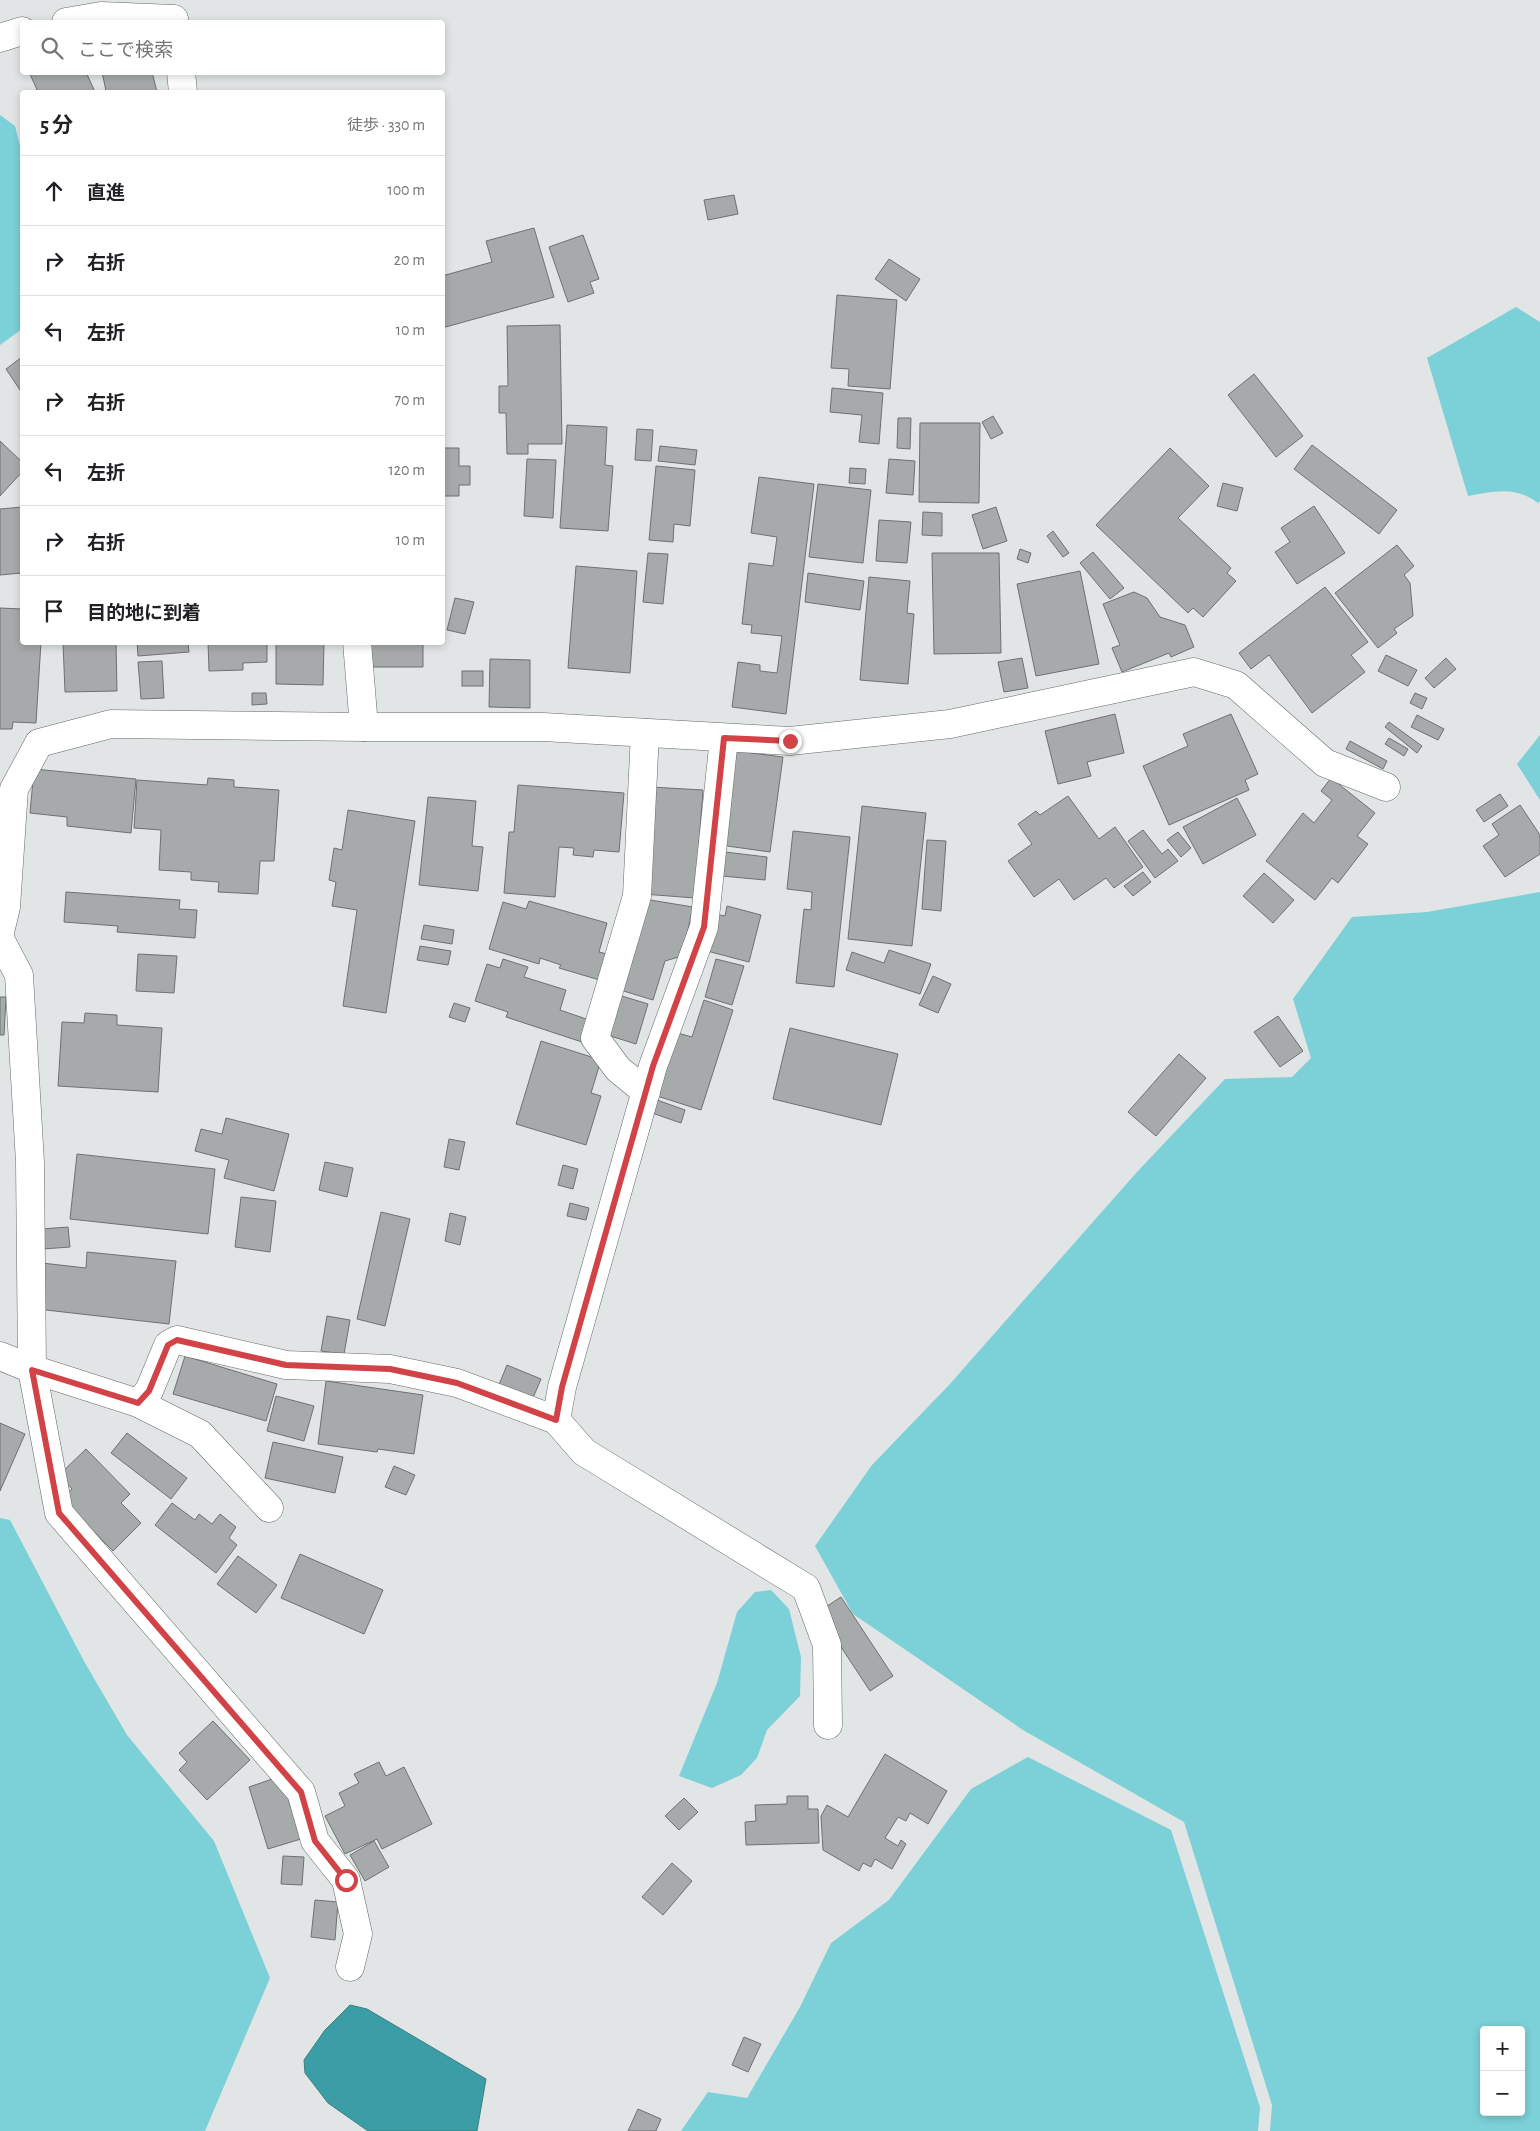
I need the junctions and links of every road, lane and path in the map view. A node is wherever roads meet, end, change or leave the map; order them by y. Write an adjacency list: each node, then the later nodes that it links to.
1 (173, 11): 2 (street)
2 (78, 20)
3 (20, 32): 4 (street)
4 (0, 38)
5 (181, 75): 6 (street)
6 (183, 90)
7 (357, 645): 8 (street)
8 (364, 728): 9 (street); 12 (street)
9 (645, 733): 10 (street); 14 (street)
10 (724, 738): 11 (street); 14 (street)
11 (1386, 787)
12 (0, 932)
13 (0, 939): 16 (street)
14 (646, 1092): 18 (street)
15 (0, 1356): 16 (street)
16 (32, 1370): 17 (street); 21 (street)
17 (138, 1403): 18 (street); 19 (street)
18 (556, 1420): 20 (street)
19 (269, 1508)
20 (828, 1725)
21 (350, 1967)

